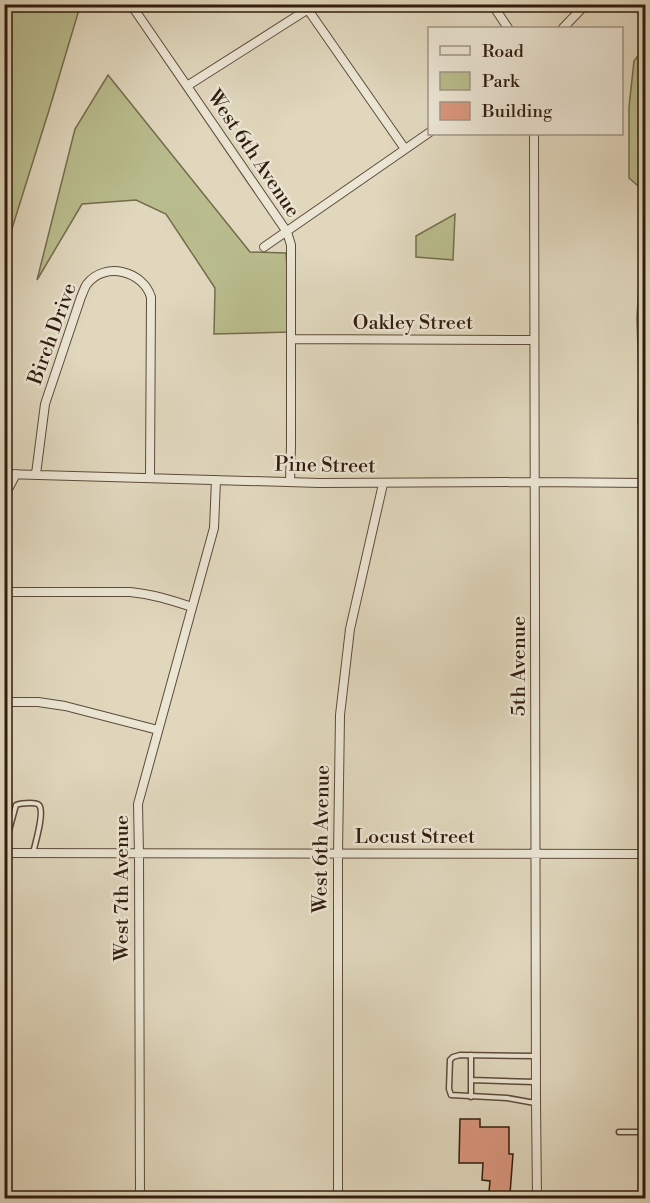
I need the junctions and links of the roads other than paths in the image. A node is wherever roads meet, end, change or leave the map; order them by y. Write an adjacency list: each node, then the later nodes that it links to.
1 (316, 4): 5 (street)
2 (492, 4): 6 (street)
3 (586, 4): 7 (street)
4 (132, 6): 8 (street, West 6th Avenue)
5 (306, 7): 8 (street); 11 (street)
6 (507, 27)
7 (564, 27)
8 (187, 86): 12 (street, West 6th Avenue)
9 (428, 133): 11 (street)
10 (534, 135): 15 (street, 5th Avenue)
11 (405, 149): 12 (street)
12 (286, 232): 13 (street); 14 (street, West 6th Avenue)
13 (264, 247)
14 (291, 339): 15 (street, Oakley Street); 21 (street, West 6th Avenue)
15 (534, 340): 22 (street, 5th Avenue)
16 (4, 474): 17 (street, Pine Street)
17 (16, 474): 18 (street, Pine Street); 25 (street)
18 (36, 474): 19 (street, Pine Street); 19 (street, Birch Drive)
19 (150, 478): 20 (street, Pine Street)
20 (216, 480): 21 (street, Pine Street); 27 (street, West 7th Avenue)
21 (290, 482): 24 (street, Pine Street)
22 (535, 482): 23 (street, Pine Street); 24 (street, Pine Street); 35 (street, 5th Avenue)
23 (645, 483)
24 (383, 484): 34 (street, West 6th Avenue)
25 (4, 497)
26 (4, 592): 27 (street)
27 (192, 607): 29 (street, West 7th Avenue)
28 (4, 702): 29 (street)
29 (158, 730): 33 (street, West 7th Avenue)
30 (4, 842): 32 (lane)
31 (4, 854): 32 (street, Locust Street)
32 (33, 854): 33 (street, Locust Street)
33 (139, 854): 34 (street, Locust Street); 45 (street, West 7th Avenue)
34 (338, 854): 35 (street, Locust Street); 46 (street, West 6th Avenue)
35 (535, 854): 36 (street, Locust Street); 38 (street, 5th Avenue)
36 (645, 854)
37 (471, 1055): 38 (lane); 39 (lane); 41 (lane)
38 (536, 1056): 40 (street, 5th Avenue)
39 (471, 1080): 40 (lane); 41 (lane)
40 (536, 1082): 42 (street, 5th Avenue)
41 (471, 1097): 42 (lane)
42 (536, 1103): 47 (street, 5th Avenue)
43 (619, 1132): 44 (lane)
44 (645, 1132)
45 (140, 1198)
46 (338, 1198)
47 (537, 1198)

